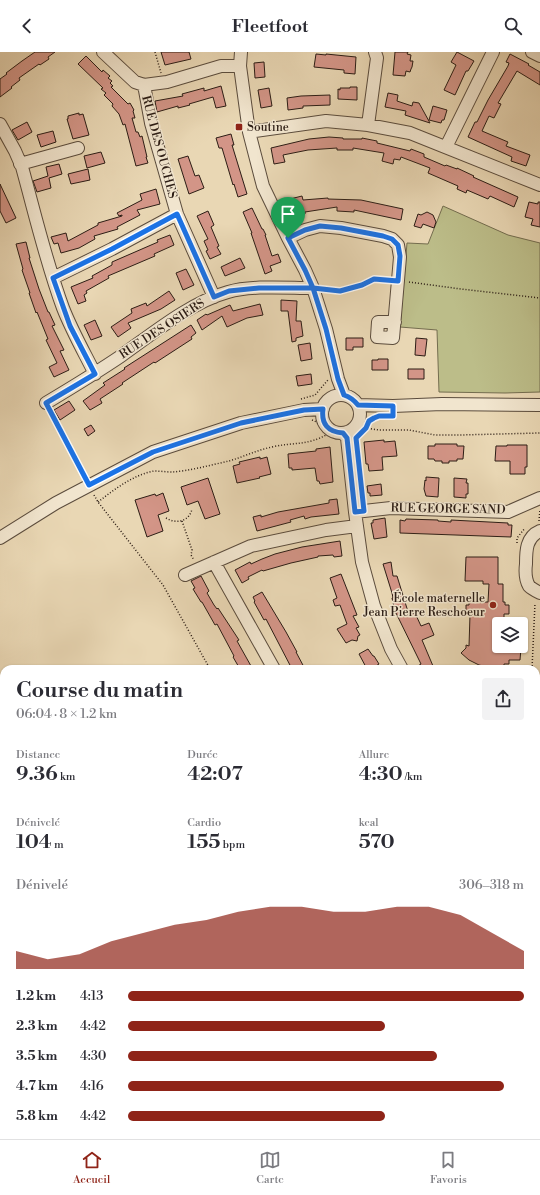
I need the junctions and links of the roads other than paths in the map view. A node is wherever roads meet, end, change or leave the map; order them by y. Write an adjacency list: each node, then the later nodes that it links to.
1 (103, 52): 8 (street)
2 (241, 52): 7 (street)
3 (375, 52): 10 (street)
4 (493, 52): 12 (street)
5 (532, 52): 6 (street)
6 (540, 56)
7 (240, 66): 8 (street); 11 (street)
8 (144, 85): 16 (street, RUE DES OUCHES)
9 (0, 124): 14 (street)
10 (368, 125): 11 (street); 12 (street)
11 (249, 132): 17 (street)
12 (446, 147): 15 (street)
13 (78, 148): 14 (street)
14 (20, 164): 18 (street)
15 (540, 185)
16 (177, 214): 18 (street); 20 (street, RUE DES OUCHES)
17 (288, 238): 19 (street); 21 (street)
18 (53, 278): 22 (street)
19 (313, 288): 20 (street, RUE DES OSIERS); 23 (street)
20 (214, 297): 22 (street, RUE DES OSIERS)
21 (395, 322)
22 (95, 374): 25 (street, RUE DES OSIERS)
23 (338, 379): 24 (street); 26 (street)
24 (344, 395): 26 (street); 27 (street)
25 (46, 403)
26 (325, 405): 29 (street); 34 (street)
27 (358, 405): 28 (street); 29 (street)
28 (540, 405)
29 (343, 433): 31 (street)
30 (540, 498): 31 (street, RUE GEORGE SAND)
31 (355, 512): 32 (street)
32 (357, 526): 35 (street); 39 (street)
33 (540, 531): 37 (street)
34 (0, 538)
35 (214, 562): 36 (street); 38 (street)
36 (185, 575)
37 (537, 596)
38 (272, 665)
39 (400, 665)

